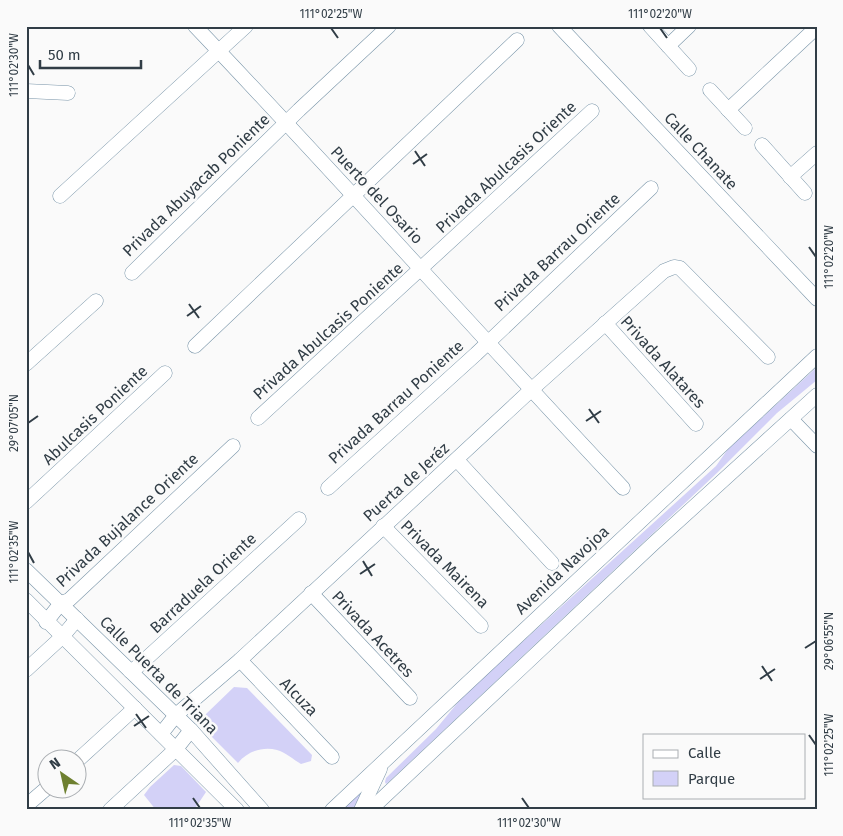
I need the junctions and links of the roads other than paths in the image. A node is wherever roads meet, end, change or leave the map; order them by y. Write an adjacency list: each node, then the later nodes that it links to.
1 (194, 26): 10 (street, Puerto del Osario)
2 (246, 26): 10 (street)
3 (389, 26): 17 (street, Privada Abuyacab Poniente)
4 (559, 26): 28 (street, Calle Chanate)
5 (650, 26): 9 (street)
6 (689, 26): 9 (street)
7 (817, 27): 15 (street)
8 (517, 40): 25 (street)
9 (668, 46): 11 (street)
10 (219, 52): 17 (street, Puerto del Osario); 24 (street)
11 (689, 69)
12 (710, 90): 15 (street)
13 (26, 91): 14 (street)
14 (68, 93)
15 (728, 110): 18 (street)
16 (592, 111): 26 (street, Privada Abulcasis Oriente)
17 (285, 123): 25 (street, Puerto del Osario); 27 (street, Privada Abuyacab Poniente)
18 (745, 128)
19 (762, 145): 21 (street)
20 (817, 153): 21 (street)
21 (790, 177): 23 (street)
22 (651, 188): 31 (street, Privada Barrau Oriente)
23 (805, 193)
24 (60, 196)
25 (354, 196): 26 (street, Puerto del Osario); 32 (street)
26 (421, 269): 31 (street, Puerto del Osario); 39 (street, Privada Abulcasis Poniente)
27 (132, 272)
28 (817, 300)
29 (96, 302): 35 (street)
30 (605, 323): 34 (street, Puerta de Jeréz); 37 (street, Puerta de Jeréz); 41 (street, Privada Alatares)
31 (488, 342): 37 (street, Puerto del Osario); 45 (street, Privada Barrau Poniente)
32 (195, 346)
33 (817, 356): 70 (street, Avenida Navojoa)
34 (768, 358)
35 (26, 364)
36 (165, 373): 47 (street, Abulcasis Poniente)
37 (531, 390): 44 (street, Puerta de Jeréz); 46 (street, Puerto del Osario)
38 (817, 396): 40 (street)
39 (258, 418)
40 (791, 419): 42 (street); 74 (street)
41 (696, 424)
42 (814, 439)
43 (233, 446): 54 (street, Privada Bujalance Oriente)
44 (457, 460): 49 (street, Puerta de Jeréz); 50 (street)
45 (328, 488)
46 (623, 488)
47 (26, 502)
48 (299, 519): 61 (street, Barraduela Oriente)
49 (383, 526): 52 (street, Puerta de Jeréz); 57 (street, Privada Mairena)
50 (552, 563)
51 (26, 570): 54 (street, Calle Puerta de Triana)
52 (311, 593): 59 (street, Puerta de Jeréz); 62 (street, Privada Acetres)
53 (26, 600): 56 (street)
54 (61, 604): 55 (street, Calle Puerta de Triana); 56 (street, Privada Bujalance Oriente)
55 (77, 619): 58 (street); 61 (street, Calle Puerta de Triana)
56 (46, 622): 58 (street)
57 (481, 626)
58 (62, 637): 60 (street); 63 (street)
59 (240, 660): 64 (street, Puerta de Jeréz); 69 (street, Alcuza)
60 (26, 670)
61 (130, 671): 64 (street, Calle Puerta de Triana)
62 (410, 698)
63 (135, 708): 66 (street); 68 (street)
64 (176, 715): 65 (street, Calle Puerta de Triana); 66 (street, Puerta de Jeréz)
65 (191, 730): 67 (street); 72 (street, Calle Puerta de Triana)
66 (161, 734): 67 (street)
67 (176, 749): 75 (street); 76 (street)
68 (88, 751)
69 (332, 757)
70 (384, 762): 78 (street, Avenida Navojoa); 79 (street)
71 (38, 796): 73 (street)
72 (249, 796): 75 (street); 77 (street, Calle Puerta de Triana)
73 (26, 806)
74 (374, 808)
75 (236, 809)
76 (110, 810)
77 (262, 810)
78 (332, 810)
79 (361, 810)

